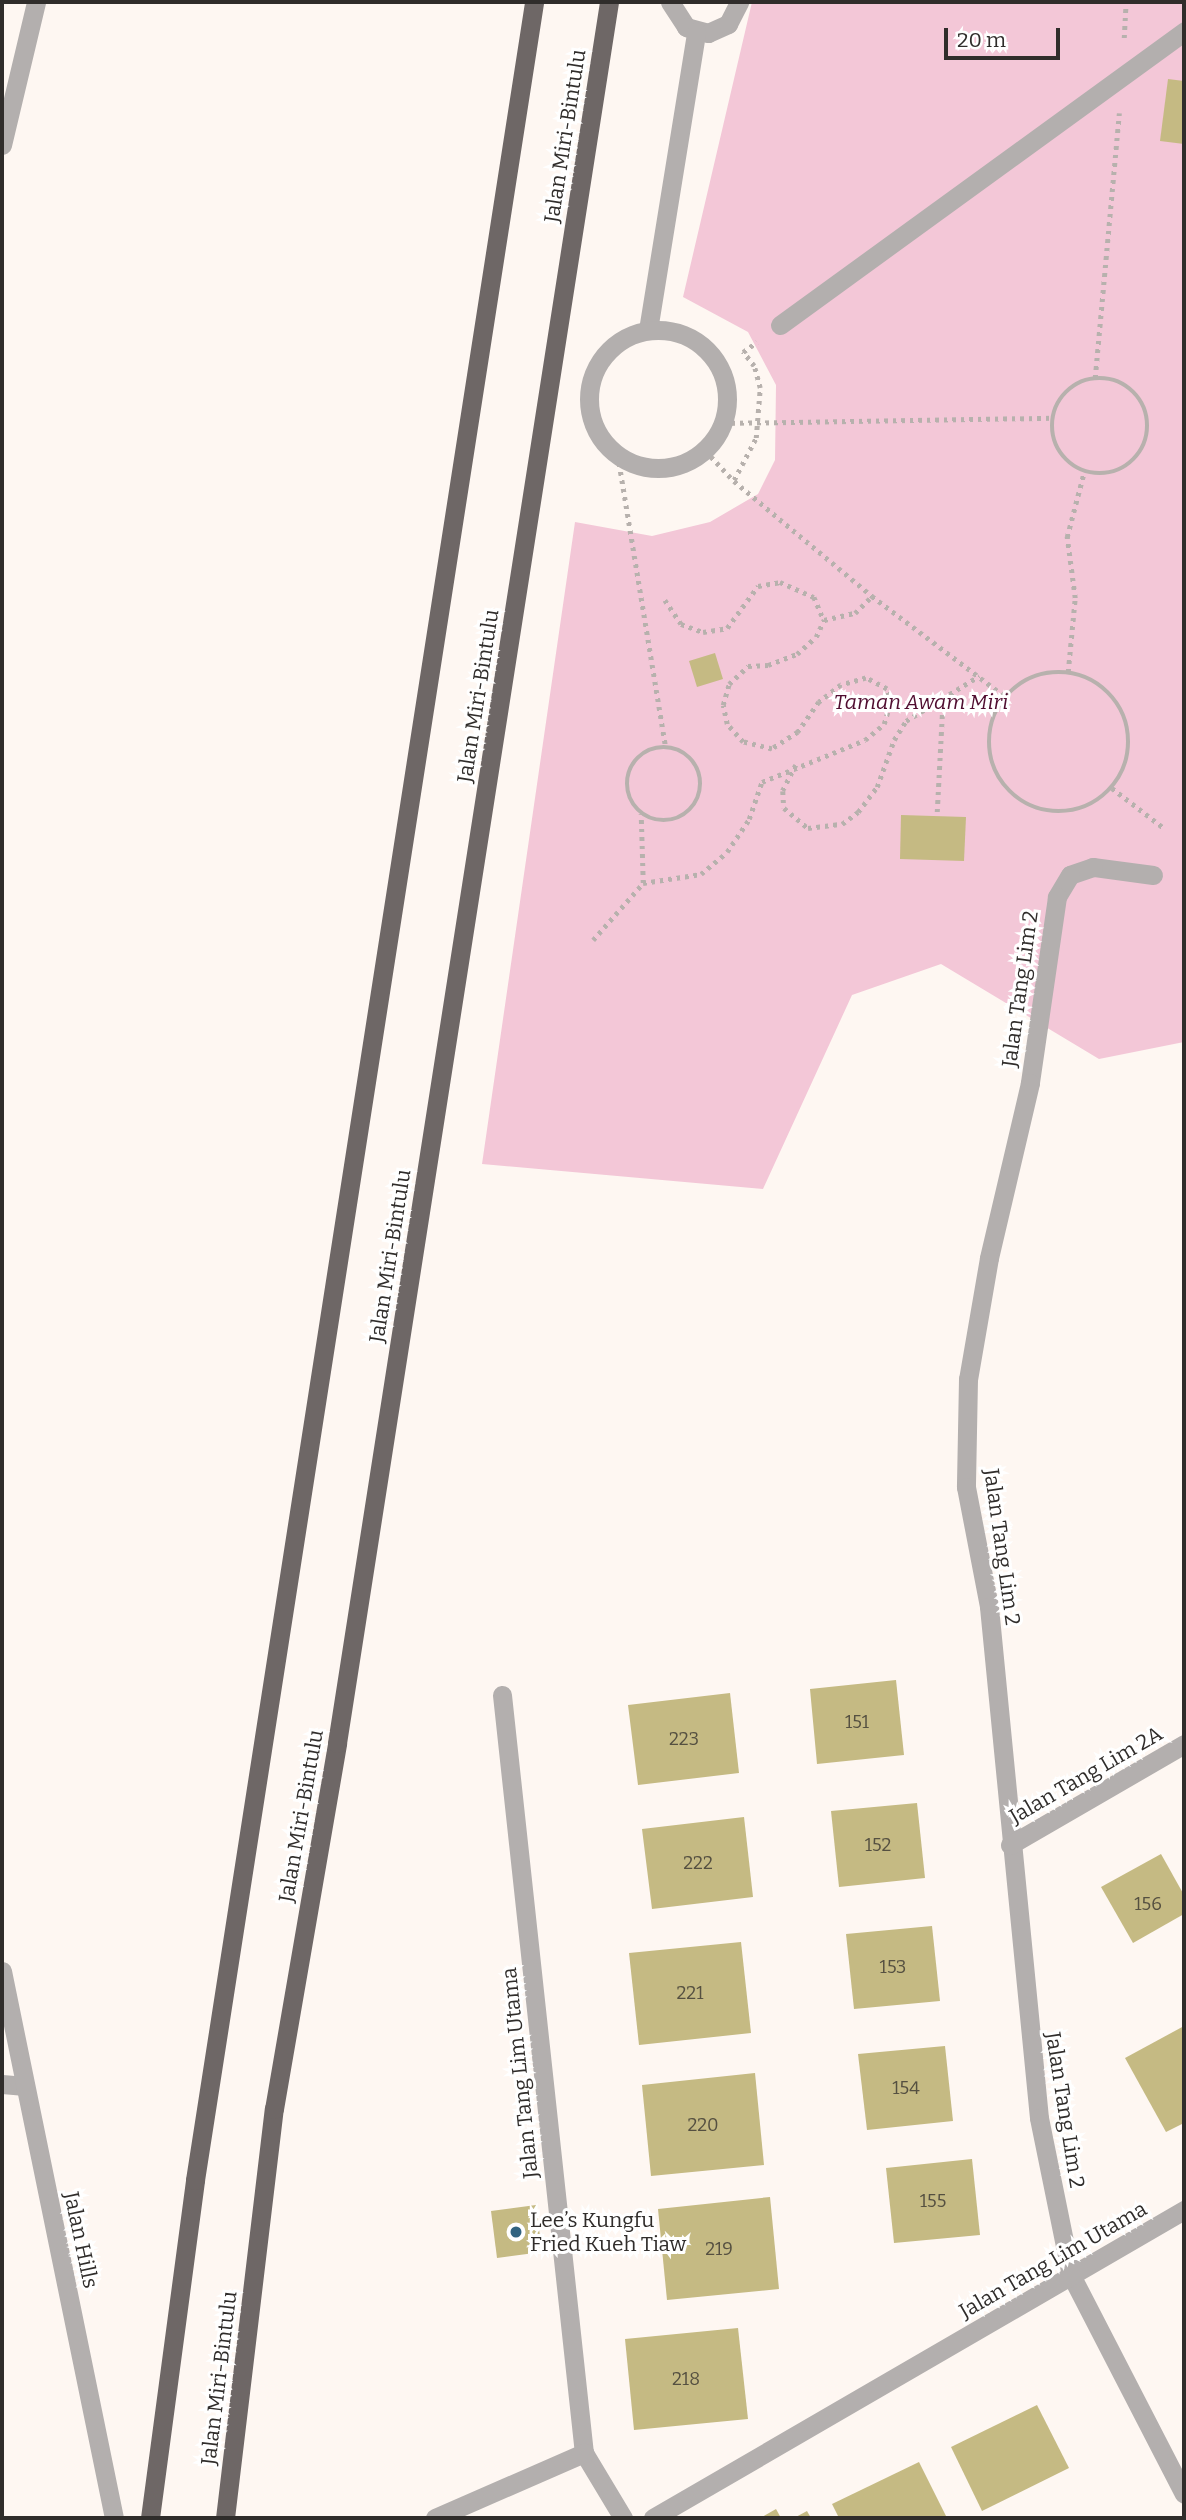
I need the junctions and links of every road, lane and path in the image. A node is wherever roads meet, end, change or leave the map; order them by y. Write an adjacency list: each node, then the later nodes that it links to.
1 (36, 2): 11 (street)
2 (534, 2): 49 (highway)
3 (609, 2): 50 (highway, Jalan Miri-Bintulu)
4 (670, 2): 8 (street)
5 (739, 2): 8 (street)
6 (1126, 2): 9 (path)
7 (1184, 31): 12 (street)
8 (696, 32): 13 (street)
9 (1123, 52)
10 (1120, 101): 14 (path)
11 (2, 145)
12 (780, 325): 16 (path)
13 (648, 330): 17 (street); 19 (street)
14 (1095, 377): 15 (path); 20 (path)
15 (1052, 418): 16 (path); 20 (path)
16 (758, 422): 17 (path); 21 (path)
17 (723, 423): 18 (street)
18 (705, 450): 19 (street); 21 (path)
19 (618, 455): 29 (path)
20 (1084, 472): 25 (path)
21 (734, 481): 22 (path)
22 (872, 596): 24 (path); 26 (path)
23 (665, 600): 24 (path)
24 (824, 620): 30 (path)
25 (1068, 672): 27 (path); 31 (path)
26 (979, 676): 27 (path); 28 (path)
27 (1005, 696): 31 (path)
28 (943, 698): 30 (path); 32 (path)
29 (666, 747): 33 (path); 33 (path)
30 (796, 764): 36 (path)
31 (1112, 789): 34 (path)
32 (937, 812)
33 (641, 814): 36 (path)
34 (1164, 828)
35 (1153, 875): 40 (street, Jalan Tang Lim 2)
36 (643, 883): 37 (path)
37 (593, 940)
38 (502, 1695): 46 (street, Jalan Tang Lim Utama)
39 (1184, 1744): 40 (street, Jalan Tang Lim 2A)
40 (1010, 1845): 45 (street, Jalan Tang Lim 2)
41 (2, 1971): 43 (street, Jalan Hills)
42 (2, 2084): 43 (street)
43 (26, 2086): 48 (street, Jalan Hills)
44 (1184, 2210): 45 (street, Jalan Tang Lim Utama)
45 (1071, 2275): 47 (street, Jalan Tang Lim 2); 53 (street, Jalan Tang Lim Utama)
46 (584, 2453): 51 (street); 52 (street, Jalan Tang Lim Utama)
47 (1184, 2494)
48 (114, 2518)
49 (150, 2518)
50 (225, 2518)
51 (435, 2518)
52 (623, 2518)
53 (653, 2518)

